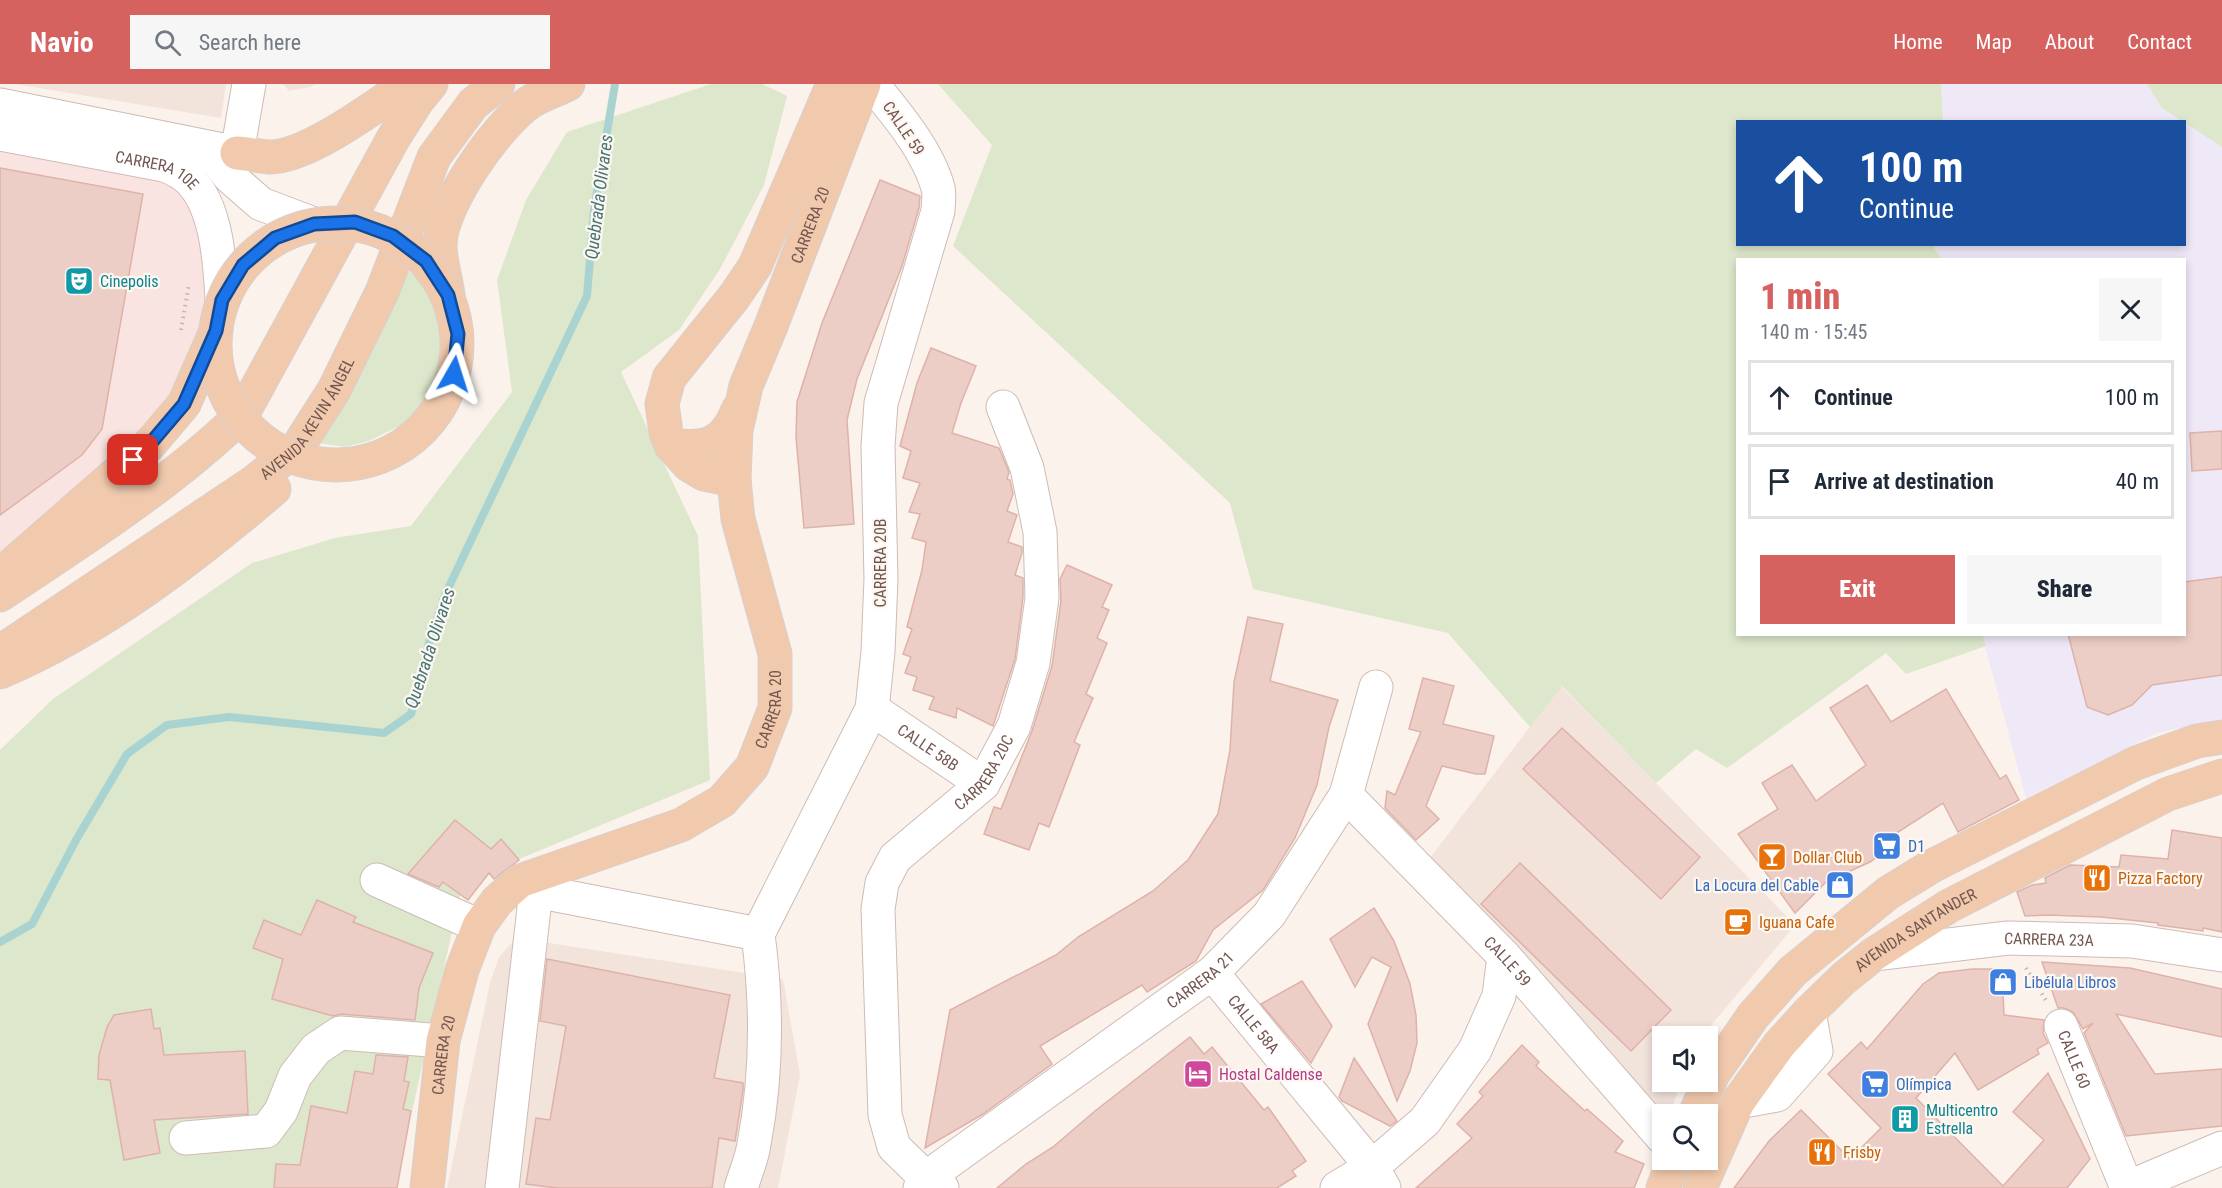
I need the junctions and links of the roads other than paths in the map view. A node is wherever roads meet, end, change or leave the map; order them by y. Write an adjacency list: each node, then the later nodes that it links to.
1 (249, 84): 11 (street)
2 (408, 84): 11 (main road)
3 (431, 84): 22 (main road)
4 (498, 84): 23 (main road, AVENIDA KEVIN ÁNGEL)
5 (568, 84): 14 (main road)
6 (833, 84): 18 (main road)
7 (864, 84): 16 (main road, CARRERA 20)
8 (872, 84): 12 (street, CALLE 59)
9 (0, 105): 11 (street, CARRERA 10E)
10 (0, 134): 15 (street, CARRERA 10E)
11 (233, 164): 13 (street, CARRERA 10E)
12 (933, 174): 26 (street, CARRERA 20B)
13 (314, 224): 14 (main road, bridge); 15 (main road, bridge)
14 (448, 295): 19 (main road, bridge)
15 (219, 316): 19 (main road, bridge); 21 (main road)
16 (741, 405): 18 (main road); 20 (main road, CARRERA 20)
17 (1003, 407): 29 (street, CARRERA 20C)
18 (671, 445): 20 (main road)
19 (305, 462): 24 (main road)
20 (734, 480): 32 (main road, CARRERA 20)
21 (0, 574)
22 (0, 595)
23 (0, 652)
24 (0, 672)
25 (1376, 687): 30 (street, CARRERA 21)
26 (872, 709): 29 (street, CALLE 58B); 33 (street, CARRERA 20B)
27 (2222, 737): 40 (main road)
28 (2222, 776): 34 (main road, AVENIDA SANTANDER)
29 (983, 784): 46 (street, CARRERA 20C)
30 (1346, 795): 36 (street, CALLE 59); 37 (street, CARRERA 21)
31 (377, 880): 32 (street)
32 (478, 926): 39 (main road, CARRERA 20)
33 (758, 934): 48 (street); 49 (street)
34 (1874, 954): 35 (street, CARRERA 23A); 52 (main road, AVENIDA SANTANDER)
35 (2222, 955)
36 (1504, 956): 41 (street, CALLE 59); 45 (street)
37 (1212, 973): 45 (street, CALLE 58A); 46 (street, CARRERA 21)
38 (2061, 1026): 53 (street, CALLE 60)
39 (443, 1041): 42 (street); 47 (main road, CARRERA 20)
40 (1700, 1104)
41 (1652, 1126)
42 (186, 1138)
43 (2222, 1148): 53 (street)
44 (1670, 1170): 51 (main road)
45 (1378, 1177): 50 (street)
46 (930, 1185)
47 (427, 1188)
48 (502, 1188)
49 (741, 1188)
50 (1336, 1188)
51 (1663, 1188)
52 (1700, 1188)
53 (2127, 1188)

